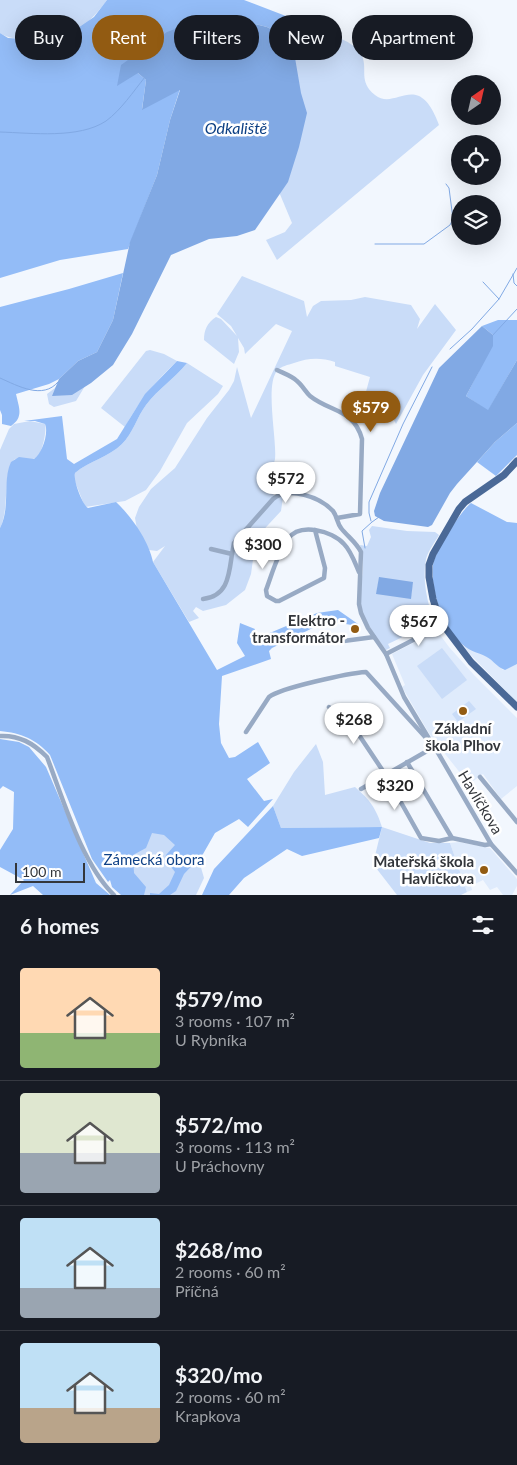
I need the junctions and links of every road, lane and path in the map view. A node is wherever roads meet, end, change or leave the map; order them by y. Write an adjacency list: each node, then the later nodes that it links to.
1 (277, 370): 3 (street)
2 (517, 461): 9 (main road)
3 (337, 518): 6 (street); 7 (street)
4 (315, 530): 4 (street); 7 (street)
5 (211, 549): 6 (street)
6 (232, 554): 8 (street)
7 (360, 573): 10 (street)
8 (203, 599)
9 (440, 621): 12 (street); 14 (main road)
10 (374, 637): 11 (street); 12 (street)
11 (336, 642)
12 (386, 654): 17 (street)
13 (330, 707): 19 (street)
14 (517, 707)
15 (246, 732): 17 (street, Havlíčkova)
16 (0, 736): 26 (street)
17 (434, 747): 18 (street); 24 (street, Havlíčkova)
18 (407, 762): 19 (street); 23 (street)
19 (385, 774): 21 (street); 23 (street)
20 (480, 777): 22 (street)
21 (361, 789)
22 (517, 822)
23 (452, 838): 24 (street)
24 (491, 844): 25 (street, Havlíčkova)
25 (517, 873)
26 (114, 895)

